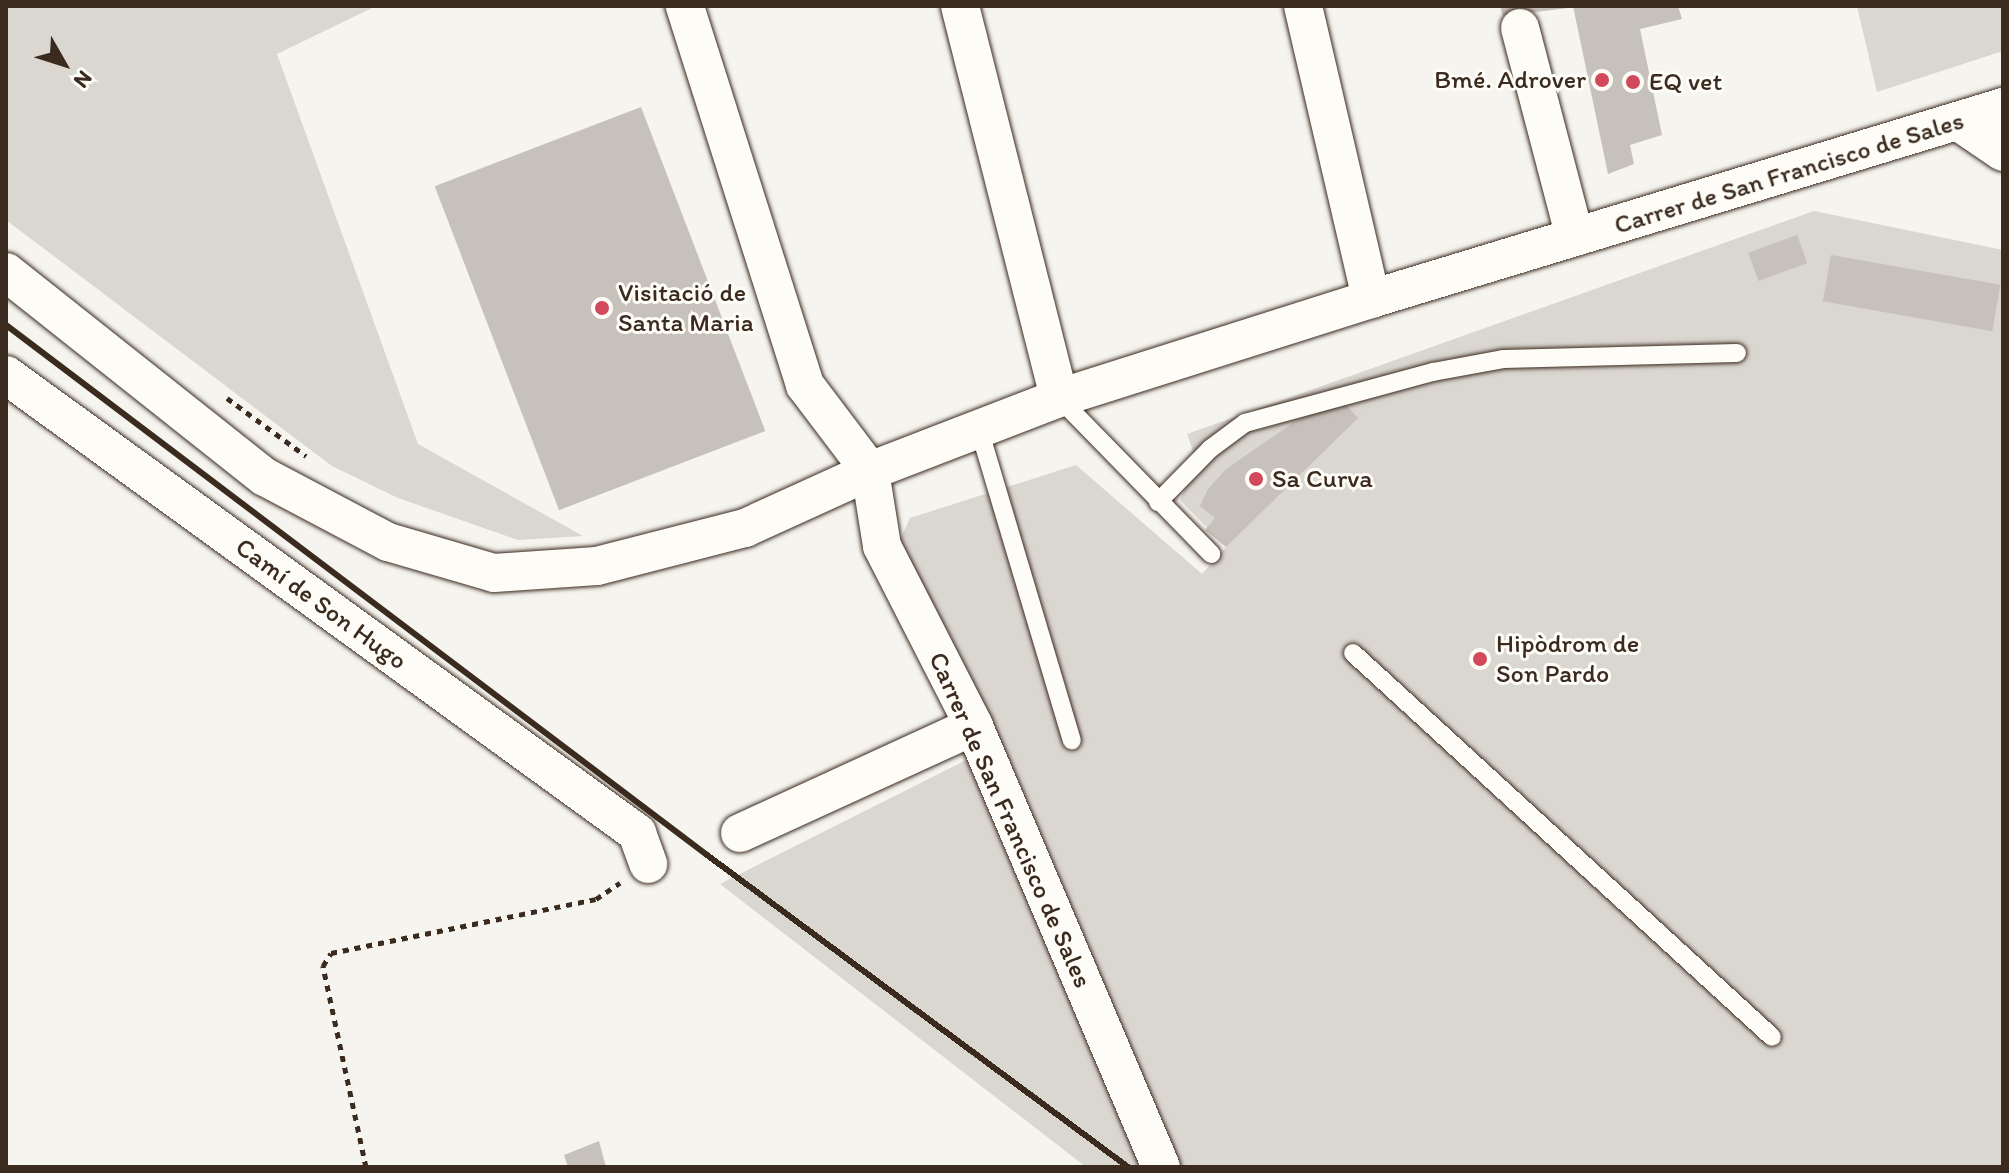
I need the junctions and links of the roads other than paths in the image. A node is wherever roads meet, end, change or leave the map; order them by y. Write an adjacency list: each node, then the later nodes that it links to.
1 (685, 6): 15 (street, Carrer de San Francisco de Sales)
2 (960, 6): 13 (street)
3 (1303, 6): 10 (street)
4 (1520, 28): 8 (street)
5 (2003, 107): 6 (street, Carrer de San Francisco de Sales)
6 (1959, 122): 7 (street); 8 (street, Carrer de San Francisco de Sales)
7 (2003, 152)
8 (1575, 237): 10 (street, Carrer de San Francisco de Sales)
9 (6, 272): 15 (street)
10 (1371, 299): 13 (street, Carrer de San Francisco de Sales)
11 (1737, 353): 16 (lane)
12 (6, 375): 22 (street, Camí de Son Hugo)
13 (1059, 398): 14 (street, Carrer de San Francisco de Sales); 16 (lane)
14 (979, 429): 15 (street, Carrer de San Francisco de Sales); 20 (lane)
15 (870, 471): 19 (street, Carrer de San Francisco de Sales)
16 (1158, 502): 17 (lane)
17 (1211, 554)
18 (1353, 653): 23 (lane)
19 (974, 726): 21 (street); 24 (street, Carrer de San Francisco de Sales)
20 (1072, 740)
21 (740, 833)
22 (642, 849)
23 (1772, 1037)
24 (1161, 1167)

